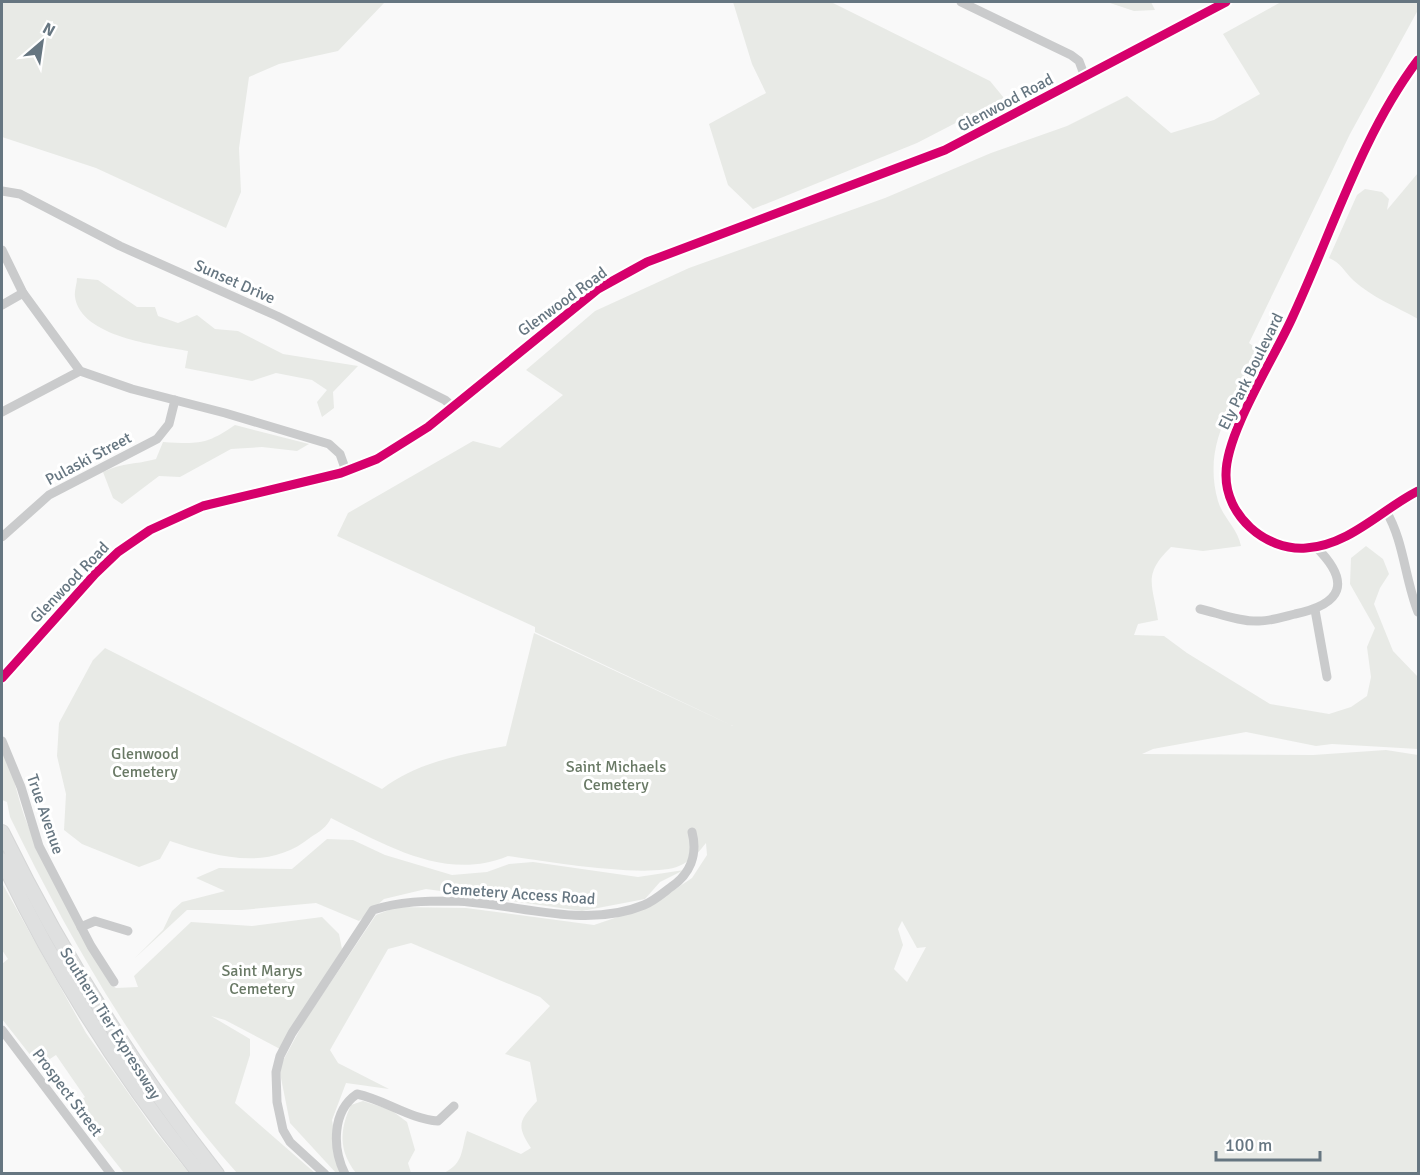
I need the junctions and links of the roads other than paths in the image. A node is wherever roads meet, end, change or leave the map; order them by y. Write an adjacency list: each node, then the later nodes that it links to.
1 (961, 2): 4 (street)
2 (1226, 2): 4 (street, Glenwood Road)
3 (1419, 60): 17 (street, Ely Park Boulevard)
4 (1085, 76): 11 (street, Glenwood Road)
5 (2, 191): 11 (street, Sunset Drive)
6 (2, 250): 7 (street)
7 (23, 293): 8 (street); 9 (street)
8 (2, 304)
9 (80, 371): 10 (street); 12 (street)
10 (175, 400): 13 (street); 16 (street, Pulaski Street)
11 (453, 407): 13 (street, Glenwood Road)
12 (2, 412)
13 (346, 471): 22 (street, Glenwood Road)
14 (1419, 491): 15 (street, Ely Park Boulevard)
15 (1386, 512): 17 (street, Ely Park Boulevard); 20 (street)
16 (2, 537)
17 (1316, 547): 19 (street)
18 (1200, 609): 19 (street)
19 (1315, 610): 21 (street)
20 (1419, 612)
21 (1327, 677)
22 (2, 678)
23 (2, 741): 27 (street, True Avenue)
24 (2, 832): 34 (highway, Southern Tier Expressway)
25 (692, 832): 35 (street, Cemetery Access Road)
26 (2, 861): 33 (highway, Southern Tier Expressway)
27 (81, 927): 28 (street); 29 (street, True Avenue)
28 (128, 931)
29 (114, 982)
30 (2, 1029): 32 (street, Prospect Street)
31 (454, 1106): 36 (street)
32 (111, 1173)
33 (200, 1173)
34 (217, 1173)
35 (325, 1173)
36 (345, 1173)

